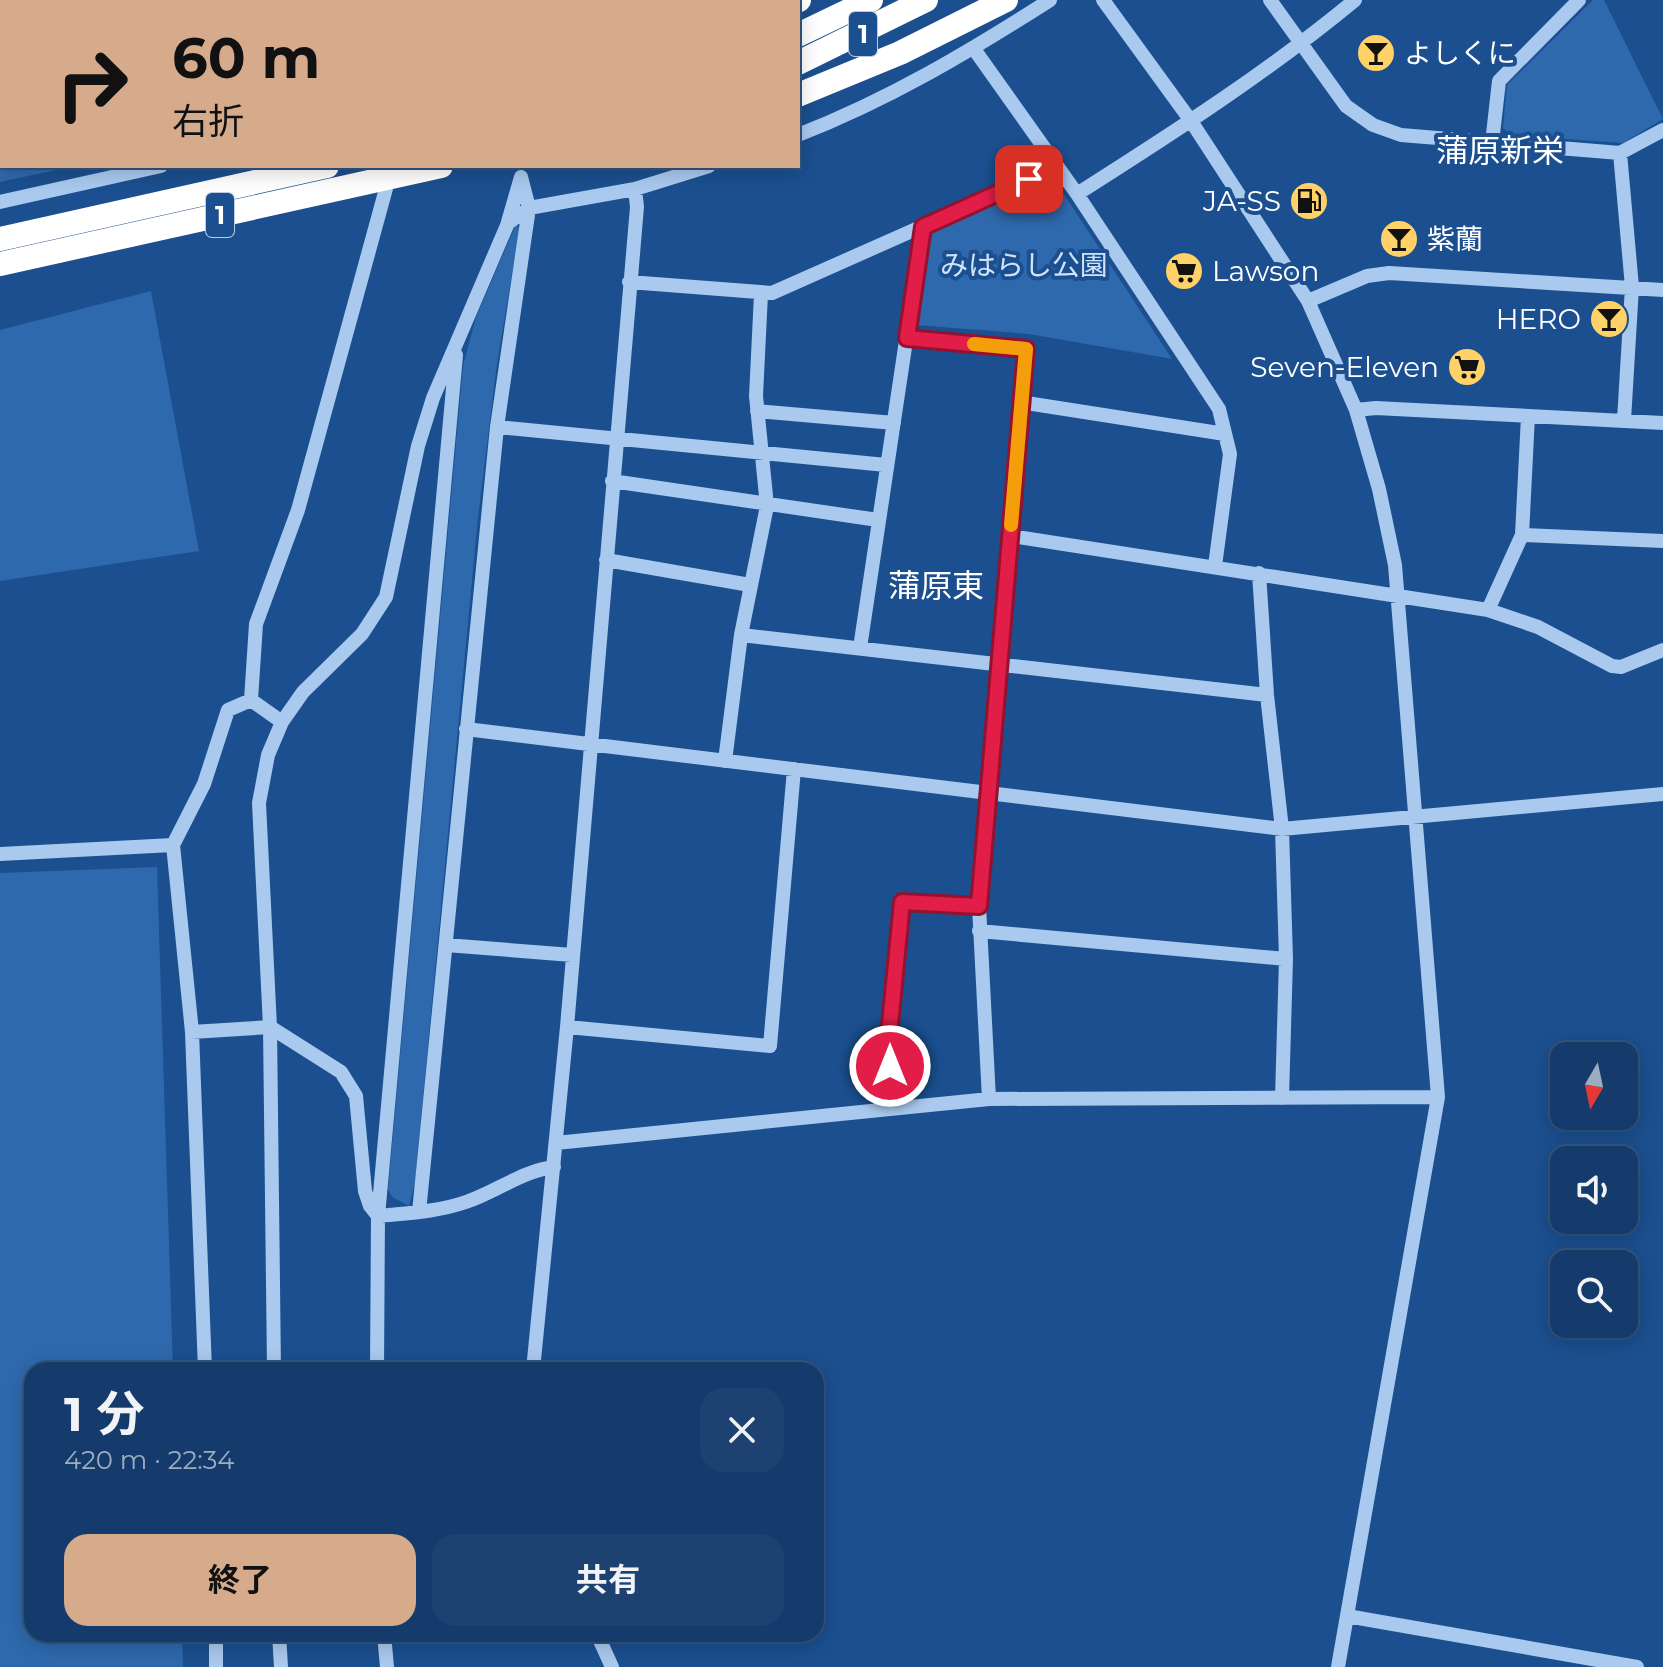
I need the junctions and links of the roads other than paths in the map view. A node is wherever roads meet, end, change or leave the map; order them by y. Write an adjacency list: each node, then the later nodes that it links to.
1 (871, 0): 9 (highway, 1)
2 (926, 0): 12 (highway, 1)
3 (1006, 0): 13 (highway)
4 (1050, 0): 11 (street)
5 (1103, 0): 14 (street)
6 (1270, 0): 10 (street)
7 (1355, 0): 10 (street)
8 (1579, 0): 17 (street)
9 (800, 34)
10 (1302, 44): 14 (street); 17 (street)
11 (974, 49): 16 (street); 19 (street)
12 (800, 62)
13 (800, 94)
14 (1191, 121): 26 (street); 37 (street)
15 (1663, 130): 18 (street)
16 (800, 134)
17 (1492, 143): 18 (street)
18 (1620, 153): 34 (street)
19 (1056, 167): 26 (street); 30 (street)
20 (152, 168): 27 (street)
21 (318, 168): 31 (highway, 1)
22 (392, 168): 69 (street)
23 (432, 168): 32 (highway, 1, bridge)
24 (703, 168): 25 (street)
25 (635, 189): 28 (street); 33 (street)
26 (1077, 194): 48 (street)
27 (0, 202)
28 (529, 208): 29 (street); 29 (street); 47 (street)
29 (508, 223): 39 (street)
30 (923, 227): 36 (street); 38 (street)
31 (0, 239)
32 (0, 264)
33 (629, 282): 36 (street); 49 (street)
34 (1632, 287): 35 (street); 37 (street); 44 (street)
35 (1663, 290)
36 (761, 294): 42 (street)
37 (1308, 301): 41 (street)
38 (907, 338): 40 (street); 45 (street)
39 (457, 343): 70 (street); 96 (street)
40 (1020, 402): 48 (street); 56 (street)
41 (1356, 410): 43 (street); 62 (street)
42 (757, 411): 45 (street); 50 (street)
43 (1528, 416): 44 (street); 55 (street)
44 (1624, 420): 46 (street)
45 (894, 423): 51 (street)
46 (1663, 423)
47 (497, 427): 49 (street); 71 (street)
48 (1225, 434): 59 (street)
49 (615, 439): 50 (street); 52 (street)
50 (760, 454): 51 (street); 53 (street)
51 (886, 465): 54 (street)
52 (612, 481): 53 (street); 58 (street)
53 (767, 506): 54 (street); 61 (street)
54 (878, 520): 65 (street)
55 (1522, 535): 57 (street); 63 (street)
56 (1011, 536): 59 (street); 67 (street)
57 (1663, 541)
58 (606, 560): 61 (street); 72 (street)
59 (1215, 566): 60 (street)
60 (1259, 573): 62 (street); 68 (street)
61 (750, 585): 64 (street)
62 (1397, 596): 63 (street); 77 (street)
63 (1488, 610): 66 (street)
64 (741, 635): 65 (street); 73 (street)
65 (860, 648): 67 (street)
66 (1663, 650)
67 (999, 665): 68 (street); 75 (street)
68 (1267, 695): 78 (street)
69 (251, 700): 70 (street); 79 (street)
70 (282, 722): 86 (street)
71 (466, 729): 72 (street); 83 (street)
72 (588, 745): 73 (street); 84 (street)
73 (725, 761): 74 (street)
74 (794, 769): 75 (street); 87 (street)
75 (986, 790): 78 (street); 81 (street)
76 (1663, 794): 77 (street)
77 (1416, 814): 78 (street); 89 (street)
78 (1282, 829): 85 (street)
79 (173, 845): 80 (street); 88 (street)
80 (0, 854)
81 (979, 906): 82 (street); 92 (street)
82 (979, 931): 85 (street); 91 (street)
83 (446, 945): 84 (street); 95 (street)
84 (572, 955): 87 (street)
85 (1286, 959): 90 (street)
86 (270, 1027): 88 (street); 96 (street); 98 (street)
87 (567, 1027): 93 (street)
88 (192, 1032): 97 (street)
89 (1438, 1097): 90 (street); 101 (street)
90 (1282, 1098): 91 (street)
91 (989, 1099): 92 (street)
92 (893, 1109): 93 (street)
93 (556, 1143): 94 (street)
94 (554, 1167): 95 (street); 100 (street)
95 (419, 1212): 96 (street)
96 (378, 1216): 99 (street)
97 (205, 1362)
98 (274, 1362)
99 (377, 1362)
100 (534, 1362)
101 (1347, 1616): 110 (street); 111 (street)
102 (216, 1642): 106 (street)
103 (279, 1642): 107 (street)
104 (385, 1642): 108 (street)
105 (601, 1642): 109 (street)
106 (216, 1667)
107 (281, 1667)
108 (387, 1667)
109 (612, 1667)
110 (1338, 1667)
111 (1637, 1667)

